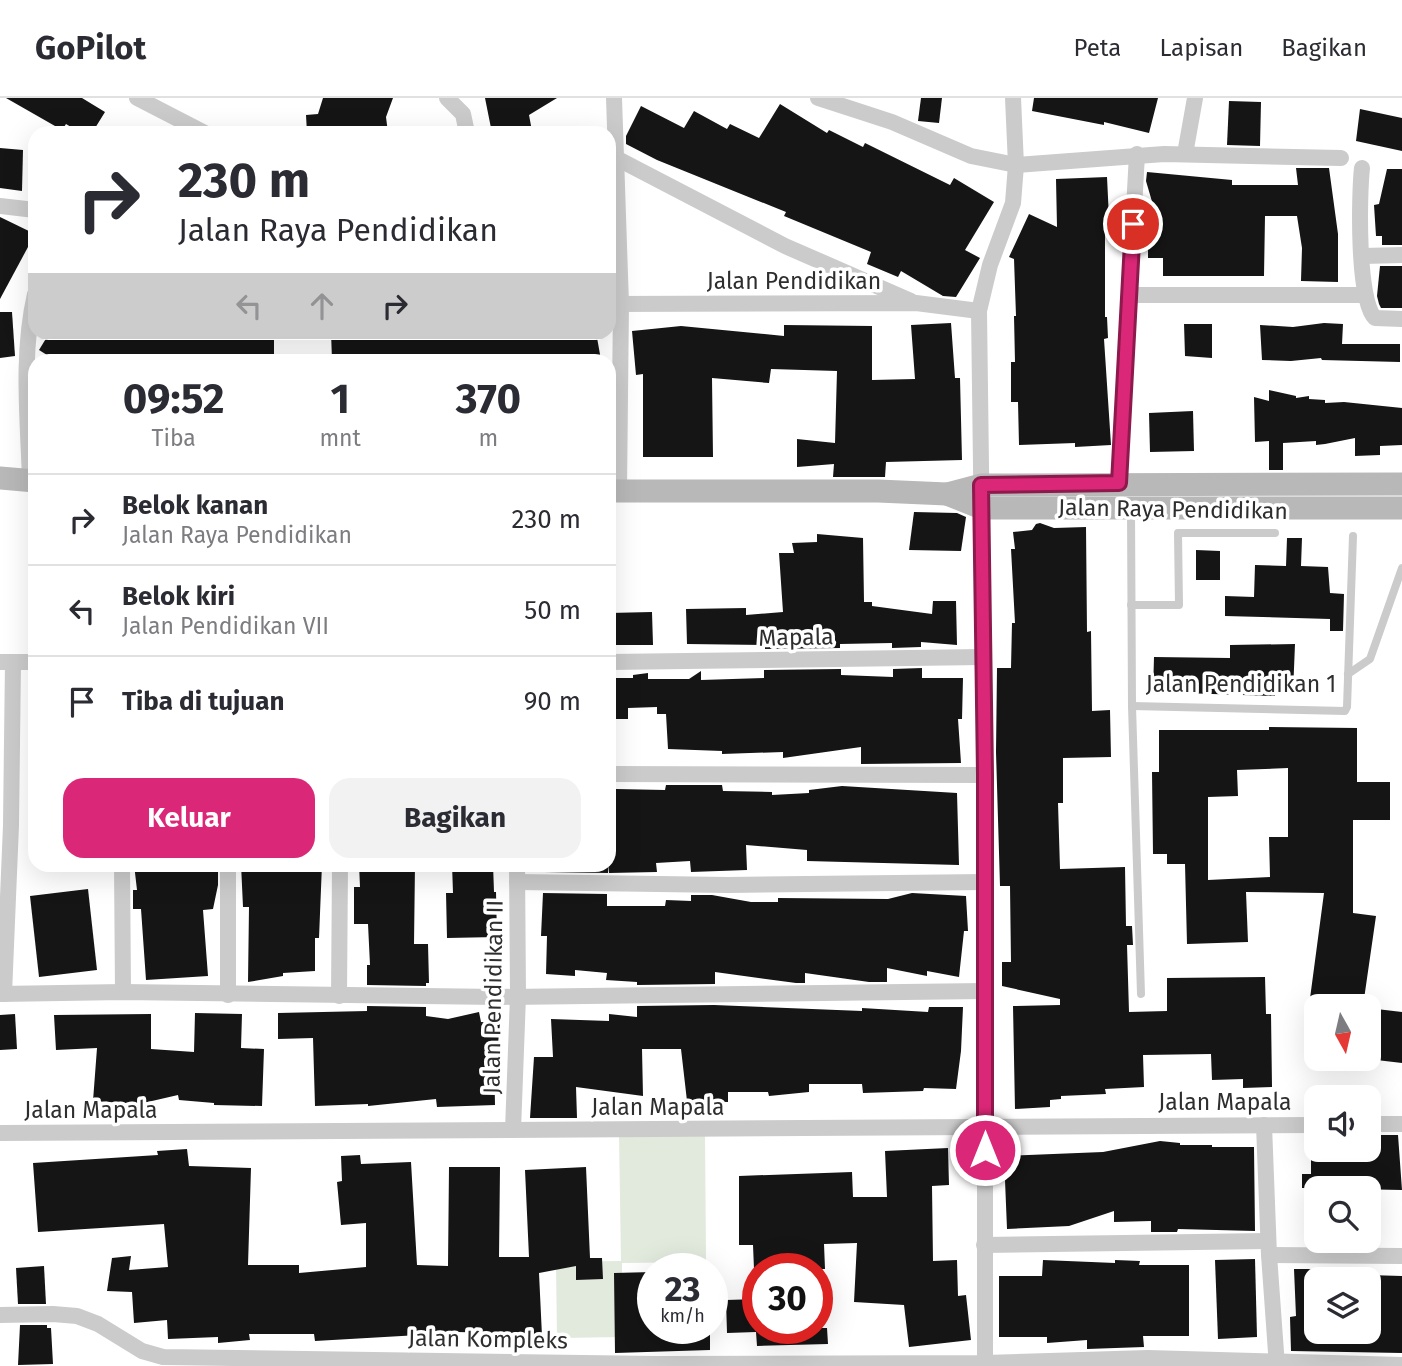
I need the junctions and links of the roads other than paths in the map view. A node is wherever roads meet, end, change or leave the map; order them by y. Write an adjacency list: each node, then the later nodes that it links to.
1 (447, 98): 8 (street)
2 (614, 98): 9 (street)
3 (818, 98): 14 (street)
4 (1013, 98): 14 (street)
5 (1195, 98): 11 (street)
6 (143, 99): 7 (street)
7 (192, 126)
8 (466, 126)
9 (615, 126)
10 (1137, 154): 11 (street); 14 (street); 20 (street)
11 (1185, 154): 12 (street)
12 (1341, 158)
13 (616, 159): 22 (street)
14 (1016, 164): 24 (street)
15 (1362, 167): 19 (street)
16 (0, 206): 17 (street)
17 (28, 208)
18 (1402, 255): 19 (street)
19 (1363, 256): 21 (street)
20 (1129, 295): 21 (street); 30 (street)
21 (1364, 295): 25 (street)
22 (916, 303): 23 (street, Jalan Pendidikan); 24 (street, Jalan Pendidikan)
23 (616, 304)
24 (979, 311): 33 (street)
25 (1402, 319)
26 (28, 327): 27 (street)
27 (28, 379)
28 (0, 478): 29 (street)
29 (28, 480)
30 (1119, 483): 31 (street, Jalan Raya Pendidikan); 33 (street, Jalan Raya Pendidikan)
31 (1402, 484)
32 (616, 491): 33 (street, Jalan Raya Pendidikan)
33 (981, 496): 34 (street, Jalan Raya Pendidikan); 42 (street)
34 (1131, 507): 35 (street, Jalan Raya Pendidikan); 41 (lane)
35 (1199, 508): 36 (street, Jalan Raya Pendidikan); 37 (lane)
36 (1402, 508)
37 (1200, 532): 38 (lane); 41 (lane)
38 (1275, 533)
39 (1353, 536): 46 (lane, Jalan Pendidikan 1)
40 (1402, 568): 46 (lane)
41 (1131, 605): 47 (lane)
42 (983, 657): 45 (street, Mapala); 49 (street)
43 (7, 662): 44 (street); 58 (street)
44 (28, 662)
45 (616, 662)
46 (1348, 674): 47 (lane, Jalan Pendidikan 1)
47 (1132, 706): 59 (lane)
48 (616, 774): 49 (street)
49 (985, 775): 55 (street)
50 (122, 872): 57 (street)
51 (228, 872): 60 (street)
52 (340, 872): 61 (street)
53 (517, 872): 54 (street, Jalan Pendidikan II)
54 (517, 882): 55 (street); 62 (street, Jalan Pendidikan II)
55 (985, 882): 56 (street)
56 (985, 991): 62 (street); 67 (street)
57 (123, 992): 58 (street); 60 (street)
58 (2, 994)
59 (1141, 994)
60 (229, 995): 61 (street)
61 (339, 996): 62 (street)
62 (518, 996): 68 (street, Jalan Pendidikan II)
63 (1381, 1124): 64 (street)
64 (1402, 1124)
65 (1264, 1125): 66 (street, Jalan Mapala); 67 (street, Jalan Mapala); 71 (street)
66 (1304, 1125)
67 (985, 1127): 68 (street, Jalan Mapala); 70 (street)
68 (513, 1130): 69 (street, Jalan Mapala)
69 (0, 1133)
70 (984, 1245): 71 (street); 75 (street)
71 (1269, 1248): 72 (street); 76 (street)
72 (1402, 1256)
73 (0, 1315): 74 (street, Jalan Kompleks)
74 (334, 1363): 75 (street, Jalan Kompleks)
75 (985, 1364): 76 (street, Jalan Kompleks)
76 (1277, 1364): 77 (street, Jalan Kompleks)
77 (1402, 1365)

